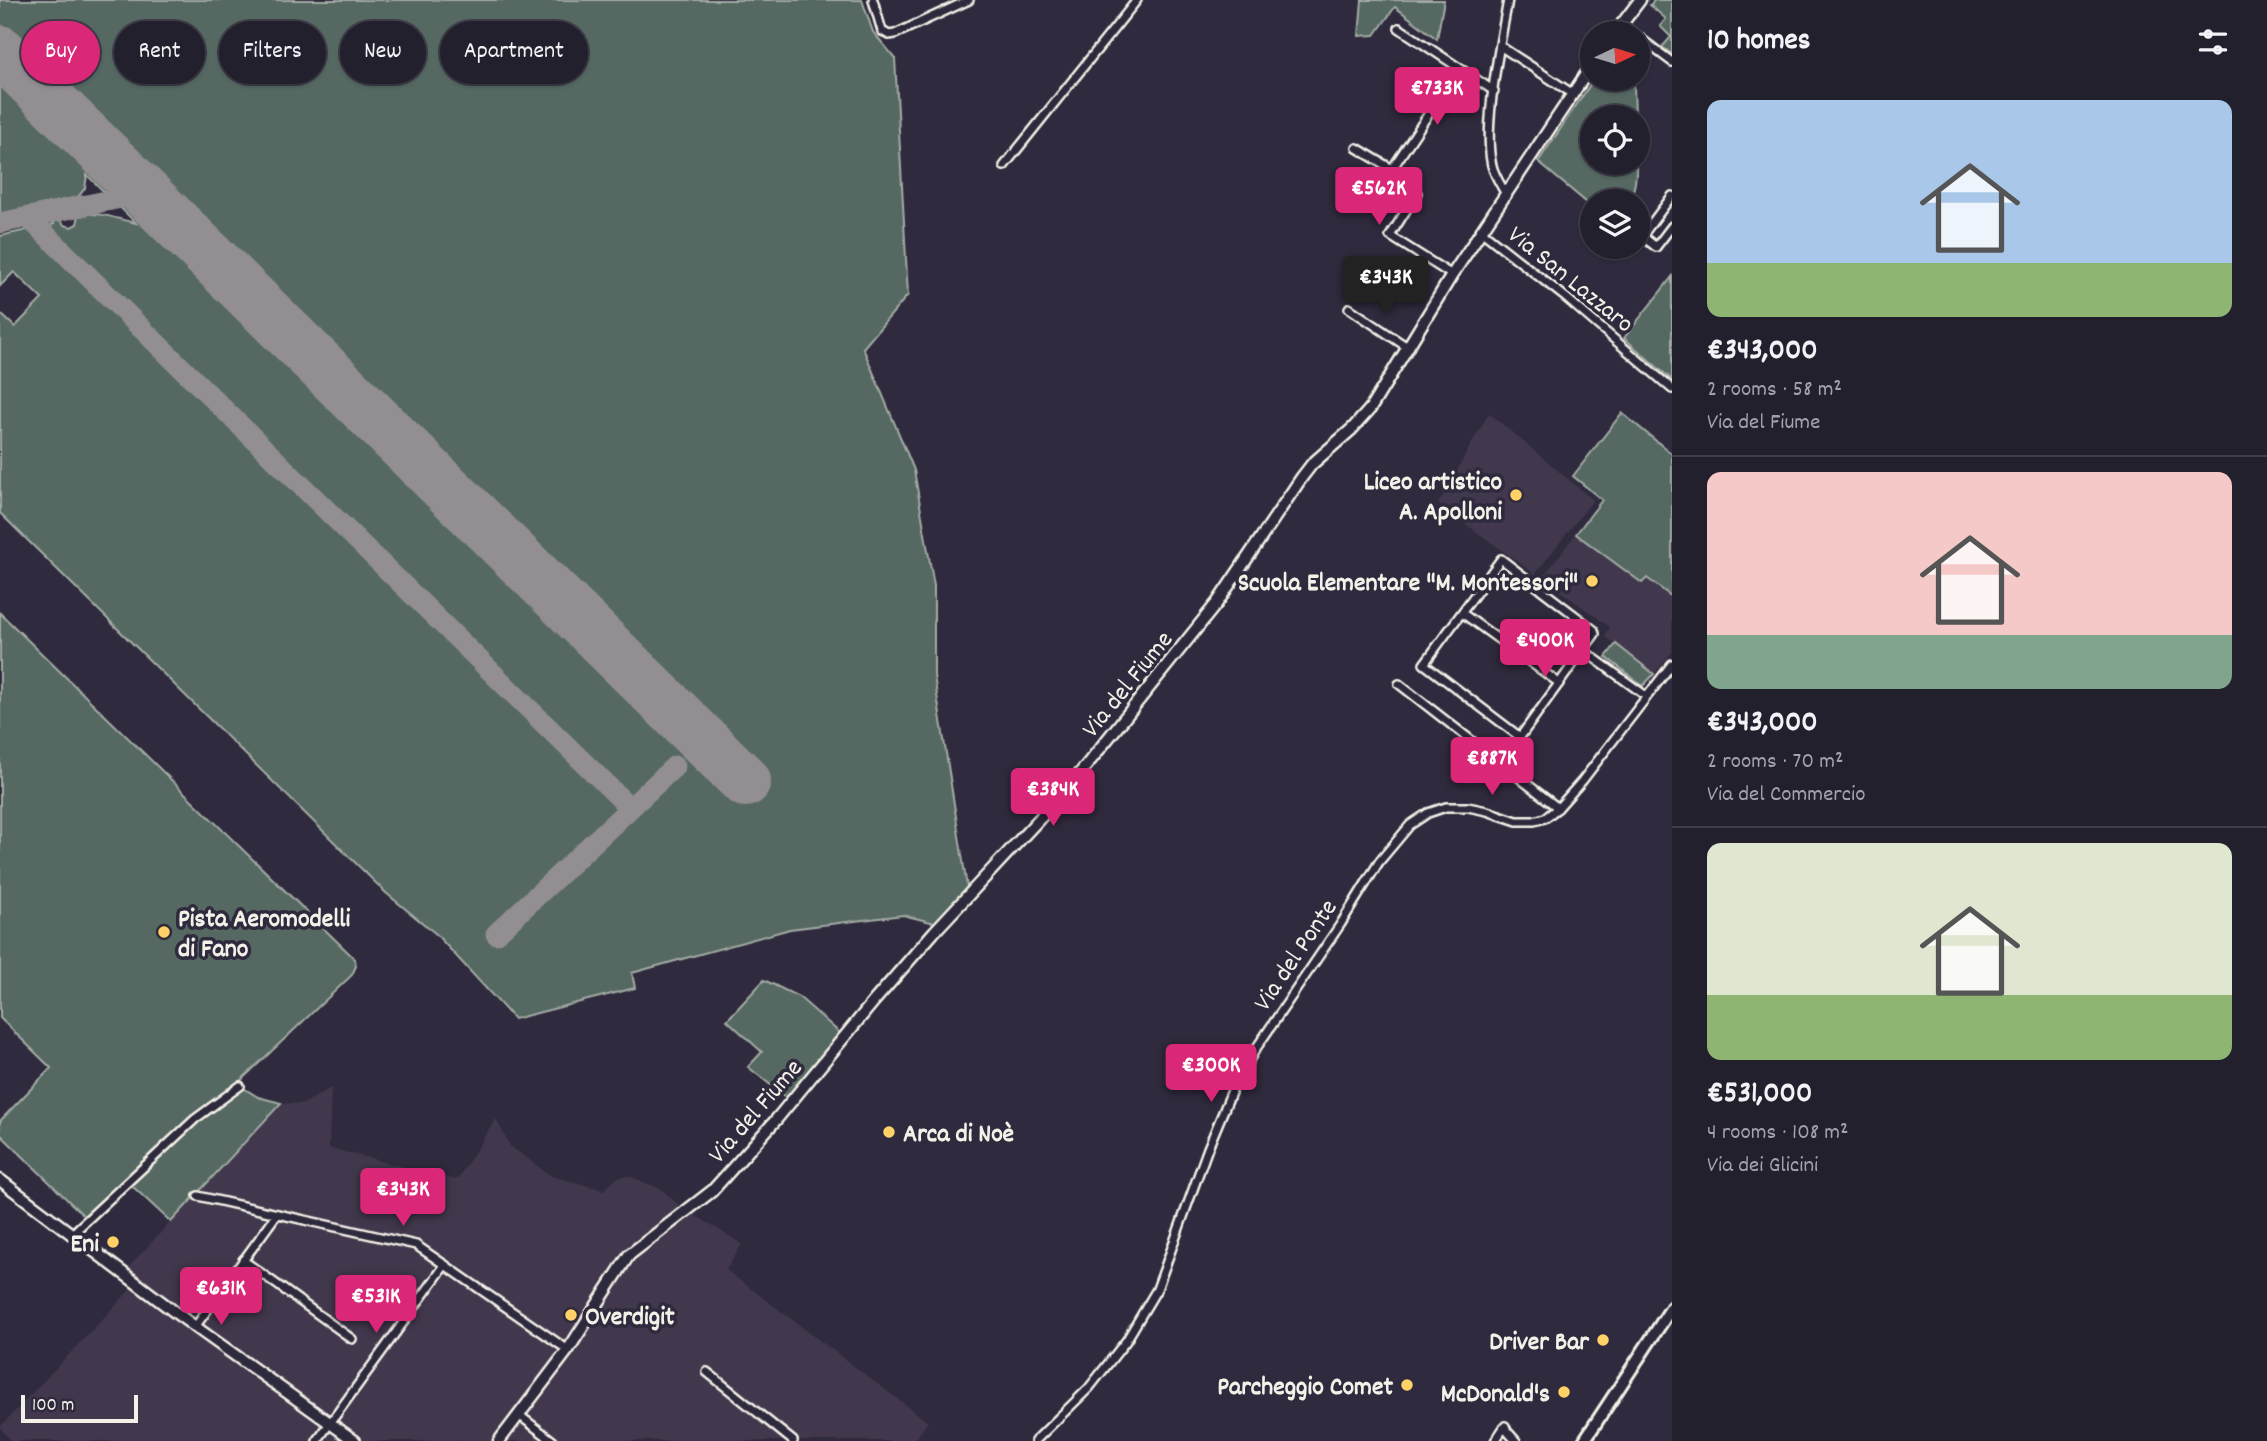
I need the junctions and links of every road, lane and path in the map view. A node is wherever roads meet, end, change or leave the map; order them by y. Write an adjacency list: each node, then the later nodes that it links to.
1 (873, 0): 2 (street)
2 (969, 0)
3 (1136, 0): 16 (street)
4 (1508, 0): 8 (street)
5 (1640, 0): 6 (street)
6 (1624, 21)
7 (1399, 28): 11 (street)
8 (1500, 46): 13 (street); 14 (street)
9 (1650, 46): 10 (street)
10 (1672, 62)
11 (1459, 68): 13 (street); 17 (street)
12 (1580, 83): 14 (street, Via del Fiume)
13 (1494, 91): 18 (street)
14 (1573, 94): 18 (street, Via del Fiume)
15 (1357, 148): 17 (street)
16 (1004, 166)
17 (1392, 170): 22 (street)
18 (1506, 194): 21 (street, Via del Fiume)
19 (1672, 196): 20 (street)
20 (1672, 226)
21 (1481, 231): 22 (street, Via del Fiume); 25 (street, Via San Lazzaro)
22 (1452, 275): 24 (street, Via del Fiume)
23 (1349, 308): 24 (street)
24 (1407, 347): 43 (street, Via del Fiume)
25 (1671, 387)
26 (1462, 613): 27 (street); 30 (street); 30 (street)
27 (1583, 650): 30 (street); 31 (street)
28 (1672, 664): 31 (street, Via del Ponte)
29 (1399, 684): 32 (street)
30 (1559, 684)
31 (1646, 696): 32 (street, Via del Ponte)
32 (1558, 808): 56 (street, Via del Ponte)
33 (240, 1086): 37 (street)
34 (2, 1186): 37 (street)
35 (198, 1196): 36 (street)
36 (277, 1214): 38 (street); 39 (street)
37 (72, 1234): 41 (street)
38 (243, 1260): 41 (street); 42 (street)
39 (445, 1265): 43 (street); 46 (street)
40 (1672, 1307): 57 (main road)
41 (195, 1327): 46 (street)
42 (352, 1339)
43 (568, 1350): 45 (street, Via del Fiume)
44 (707, 1372): 47 (street)
45 (519, 1415): 52 (street, Via del Fiume); 53 (street)
46 (330, 1422): 50 (street); 51 (street)
47 (783, 1433): 54 (street); 55 (street)
48 (1514, 1439): 49 (street); 49 (street)
49 (1495, 1440)
50 (317, 1441)
51 (355, 1441)
52 (499, 1441)
53 (553, 1441)
54 (778, 1441)
55 (793, 1441)
56 (1035, 1441)
57 (1584, 1441)

